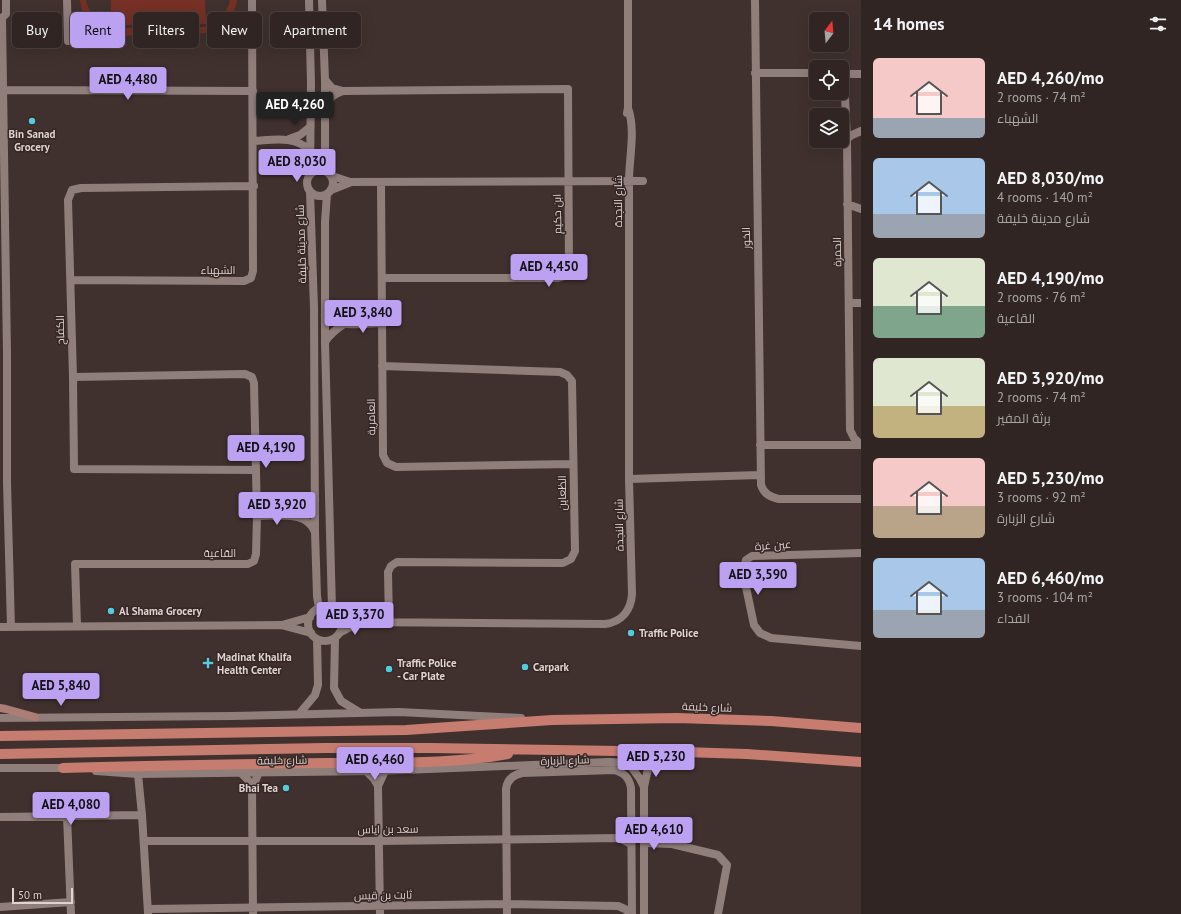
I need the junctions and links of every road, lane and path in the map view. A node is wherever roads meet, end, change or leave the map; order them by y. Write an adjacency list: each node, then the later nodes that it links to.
1 (6, 0): 8 (street)
2 (68, 0): 10 (street)
3 (252, 0): 17 (street, الشهباء)
4 (309, 0): 20 (street)
5 (322, 0): 15 (street)
6 (628, 0): 29 (street, شارع النجدة)
7 (755, 0): 11 (street, الخور)
8 (1, 17): 9 (street)
9 (1, 40): 16 (street)
10 (68, 41)
11 (756, 73): 12 (street); 51 (street, الخور)
12 (809, 74)
13 (849, 74): 14 (street)
14 (861, 74)
15 (324, 80): 18 (street); 19 (street)
16 (3, 90): 17 (street); 40 (street)
17 (253, 91): 24 (street, الشهباء)
18 (343, 91): 19 (street); 32 (street, ابن حكيم)
19 (325, 105): 28 (street)
20 (310, 127): 23 (street); 26 (street)
21 (861, 131): 22 (street)
22 (849, 137)
23 (288, 140): 24 (street); 26 (street)
24 (253, 141): 34 (street, الشهباء)
25 (847, 148): 37 (street, الحمرة)
26 (311, 151): 27 (street)
27 (310, 174): 28 (street); 35 (street)
28 (329, 174): 31 (street); 36 (street)
29 (629, 181): 30 (street); 32 (street); 57 (street, شارع النجدة)
30 (643, 181)
31 (350, 182): 33 (street); 36 (street)
32 (568, 182): 33 (street); 39 (street, ابن حكيم)
33 (381, 183): 39 (street, العامرية)
34 (254, 186): 41 (street, الكفاح); 41 (street, الشهباء)
35 (310, 191): 36 (street); 58 (street, شارع مدينة خليفة)
36 (329, 192): 44 (street, شارع مدينة خليفة)
37 (847, 204): 38 (street); 42 (street, الحمرة)
38 (861, 209)
39 (382, 278): 45 (street, العامرية)
40 (3, 280): 63 (street)
41 (70, 280): 49 (street, الكفاح)
42 (848, 303): 43 (street); 50 (street, الحمرة)
43 (861, 303)
44 (325, 315): 46 (street); 47 (street, شارع مدينة خليفة)
45 (381, 323): 46 (street); 48 (street, العامرية)
46 (344, 324): 47 (street)
47 (325, 342): 66 (street, شارع مدينة خليفة)
48 (382, 366): 54 (street, الظعاين); 54 (street, العامرية)
49 (73, 377): 55 (street, القاعية); 55 (street, الكفاح)
50 (850, 430): 52 (street); 53 (street)
51 (760, 445): 52 (street); 56 (street, الخور)
52 (840, 446): 53 (street)
53 (861, 446)
54 (572, 464): 70 (street, الظعاين)
55 (256, 470): 60 (street, القاعية)
56 (760, 475): 57 (street); 59 (street, الخور)
57 (630, 479): 70 (street, شارع النجدة)
58 (315, 500): 61 (street); 62 (street, شارع مدينة خليفة)
59 (861, 500)
60 (257, 516): 61 (street); 72 (street, القاعية)
61 (298, 517): 62 (street)
62 (315, 532): 65 (street, شارع مدينة خليفة)
63 (4, 543): 74 (street)
64 (861, 553): 79 (street, عين غرة)
65 (319, 609): 66 (street); 68 (street)
66 (332, 609): 67 (street)
67 (341, 616): 69 (street, شارع النجدة); 75 (street)
68 (310, 618): 71 (street); 76 (street)
69 (360, 622): 70 (street, شارع النجدة); 75 (street, شارع النجدة)
70 (389, 622)
71 (281, 625): 72 (street); 76 (street)
72 (76, 626): 74 (street)
73 (0, 627): 74 (street)
74 (11, 627)
75 (341, 632): 77 (street)
76 (311, 633): 78 (street)
77 (335, 638): 78 (street); 81 (street)
78 (318, 639): 82 (street)
79 (861, 646)
80 (0, 708): 83 (main road)
81 (360, 712): 82 (street, شارع خليفة); 85 (street, شارع خليفة)
82 (299, 714): 83 (street, شارع خليفة)
83 (35, 717): 84 (street, شارع خليفة)
84 (0, 718)
85 (552, 720): 86 (main road, شارع خليفة); 87 (main road, شارع خليفة)
86 (861, 728)
87 (0, 736)
88 (530, 750): 89 (main road, شارع خليفة); 90 (main road, شارع خليفة); 95 (main road)
89 (682, 752): 91 (main road, شارع خليفة); 92 (street, شارع خليفة)
90 (0, 754)
91 (861, 762)
92 (649, 764): 93 (street, شارع خليفة); 102 (street)
93 (630, 765): 97 (street, شارع خليفة); 102 (street)
94 (0, 768): 95 (street, شارع خليفة)
95 (63, 768): 100 (street, شارع خليفة)
96 (366, 771): 97 (street, شارع خليفة); 99 (street, شارع خليفة); 101 (street)
97 (385, 771): 101 (street)
98 (240, 772): 99 (street, شارع خليفة); 100 (street, شارع خليفة); 103 (street)
99 (259, 772): 103 (street)
100 (138, 774): 104 (street)
101 (378, 786): 110 (street)
102 (644, 787): 111 (street)
103 (252, 789): 109 (street)
104 (142, 815): 105 (street); 108 (street)
105 (67, 816): 106 (street); 114 (street)
106 (0, 817)
107 (507, 839): 110 (street, سعد بن اياس); 112 (street, سعد بن اياس); 112 (street, شارع الزبارة); 115 (street)
108 (144, 841): 109 (street, سعد بن اياس); 119 (street)
109 (252, 841): 110 (street, سعد بن اياس); 121 (street)
110 (379, 841): 118 (street)
111 (644, 843): 125 (street); 126 (street)
112 (631, 844): 113 (street, شارع الزبارة)
113 (632, 894): 116 (street); 124 (street, شارع الزبارة)
114 (70, 902): 117 (street); 122 (street)
115 (507, 904): 116 (street, ثابت بن قيس); 118 (street, ثابت بن قيس); 123 (street)
116 (618, 906): 124 (street)
117 (0, 907)
118 (380, 910): 121 (street, ثابت بن قيس)
119 (148, 911): 120 (street, ثابت بن قيس)
120 (193, 911): 121 (street, ثابت بن قيس)
121 (253, 911)
122 (71, 914)
123 (507, 914)
124 (631, 914)
125 (644, 914)
126 (718, 914)

